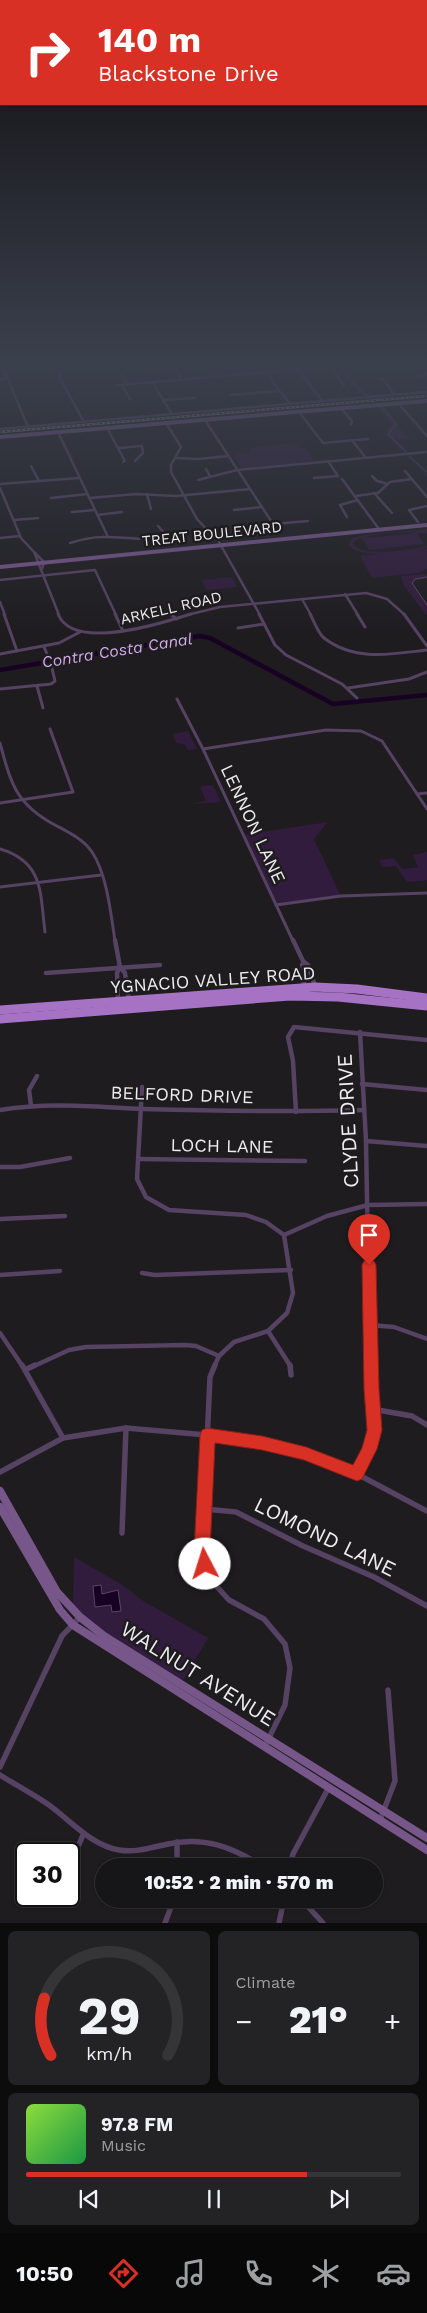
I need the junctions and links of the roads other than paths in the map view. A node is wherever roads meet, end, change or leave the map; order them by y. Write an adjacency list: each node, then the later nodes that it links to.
1 (68, 455): 19 (street)
2 (122, 455): 12 (street)
3 (140, 455): 10 (street)
4 (177, 455): 8 (street)
5 (363, 455): 9 (street)
6 (399, 455): 9 (street)
7 (229, 456): 8 (street); 15 (street)
8 (176, 458): 31 (street)
9 (366, 458): 11 (street)
10 (135, 461)
11 (328, 461): 15 (street); 20 (street)
12 (123, 462)
13 (31, 466): 24 (street)
14 (206, 469): 17 (street)
15 (237, 470): 17 (street); 27 (street)
16 (405, 471): 22 (street)
17 (210, 476): 23 (street)
18 (372, 476): 25 (street)
19 (79, 478): 24 (street); 28 (street)
20 (314, 478)
21 (342, 479): 32 (street)
22 (412, 479): 25 (street); 33 (street)
23 (198, 480)
24 (40, 481): 26 (street)
25 (388, 484): 30 (street)
26 (0, 486): 48 (street)
27 (250, 490): 31 (street); 38 (street)
28 (87, 494): 34 (street); 35 (street)
29 (146, 494): 31 (street); 35 (street); 39 (street)
30 (374, 494): 32 (street); 44 (street)
31 (184, 496): 54 (street)
32 (355, 496): 36 (street)
33 (427, 497)
34 (51, 498)
35 (89, 498): 40 (street)
36 (358, 500): 46 (street); 53 (street)
37 (427, 506): 50 (street)
38 (262, 507): 41 (street); 49 (street)
39 (151, 509)
40 (95, 510): 42 (street); 45 (street)
41 (234, 510)
42 (72, 512)
43 (122, 512): 45 (street)
44 (392, 514)
45 (97, 515): 56 (street)
46 (347, 517)
47 (38, 518): 48 (street)
48 (14, 520): 55 (street)
49 (308, 521)
50 (418, 522): 51 (street, TREAT BOULEVARD); 53 (street, TREAT BOULEVARD)
51 (427, 523): 53 (street, TREAT BOULEVARD)
52 (158, 526): 56 (street)
53 (378, 528): 59 (street, TREAT BOULEVARD)
54 (208, 531)
55 (20, 536): 57 (street); 60 (street)
56 (108, 537): 58 (street)
57 (0, 538)
58 (70, 543)
59 (220, 543): 62 (street, TREAT BOULEVARD); 72 (street)
60 (34, 552): 61 (street); 62 (street)
61 (36, 561): 62 (street, TREAT BOULEVARD); 63 (street, TREAT BOULEVARD); 64 (street, TREAT BOULEVARD); 65 (street)
62 (42, 561): 65 (street)
63 (0, 563)
64 (0, 567)
65 (42, 569): 67 (street)
66 (95, 570): 67 (street); 78 (street)
67 (44, 576): 68 (street); 79 (street)
68 (0, 580)
69 (345, 594): 70 (street, ARKELL ROAD); 76 (street); 80 (street, ARKELL ROAD)
70 (302, 599): 72 (street, ARKELL ROAD); 82 (street)
71 (0, 602): 83 (street)
72 (253, 604): 74 (street, ARKELL ROAD); 75 (street)
73 (167, 612): 74 (street)
74 (177, 619): 78 (street, ARKELL ROAD)
75 (264, 624): 77 (street); 89 (street)
76 (365, 627)
77 (238, 628)
78 (123, 631): 79 (street, ARKELL ROAD)
79 (80, 632): 81 (street)
80 (427, 646)
81 (44, 647): 83 (street); 85 (street)
82 (427, 650)
83 (17, 651): 84 (street)
84 (0, 654)
85 (48, 656)
86 (51, 664): 88 (street)
87 (427, 672): 89 (street)
88 (37, 686): 90 (street); 93 (street)
89 (348, 688): 91 (street)
90 (0, 689)
91 (357, 698)
92 (177, 699): 96 (street, LENNON LANE)
93 (43, 708)
94 (50, 729): 100 (street)
95 (0, 743): 97 (street)
96 (203, 749): 99 (street); 108 (street, LENNON LANE)
97 (1, 750): 100 (street)
98 (427, 793): 99 (street)
99 (417, 794): 102 (street)
100 (21, 800): 101 (street); 104 (street)
101 (0, 803)
102 (427, 809)
103 (0, 849): 105 (street)
104 (100, 875): 105 (street); 112 (street)
105 (37, 882): 106 (street); 109 (street)
106 (0, 887)
107 (427, 893): 108 (street)
108 (276, 905): 110 (street, LENNON LANE)
109 (45, 932)
110 (304, 962): 114 (street, LENNON LANE); 115 (street)
111 (160, 965): 112 (street)
112 (120, 968): 113 (street); 116 (street); 117 (street)
113 (46, 973)
114 (315, 987): 115 (highway, YGNACIO VALLEY ROAD); 118 (street); 119 (highway, YGNACIO VALLEY ROAD)
115 (300, 988): 120 (highway, YGNACIO VALLEY ROAD)
116 (128, 992): 117 (street); 120 (street)
117 (118, 996): 120 (highway, YGNACIO VALLEY ROAD); 122 (street); 123 (highway, YGNACIO VALLEY ROAD)
118 (290, 996): 121 (highway, YGNACIO VALLEY ROAD); 122 (highway, YGNACIO VALLEY ROAD)
119 (427, 998)
120 (129, 1000): 122 (street)
121 (427, 1006)
122 (124, 1009): 124 (highway, YGNACIO VALLEY ROAD)
123 (0, 1010)
124 (0, 1019)
125 (289, 1022): 126 (street)
126 (294, 1027): 127 (street); 137 (street)
127 (360, 1032): 128 (street); 130 (street, CLYDE DRIVE)
128 (427, 1040)
129 (37, 1076): 133 (street)
130 (362, 1084): 132 (street); 136 (street, CLYDE DRIVE)
131 (142, 1087): 134 (street)
132 (427, 1090)
133 (31, 1106): 134 (street, BELFORD DRIVE); 135 (street, BELFORD DRIVE)
134 (142, 1109): 137 (street, BELFORD DRIVE); 141 (street)
135 (0, 1110)
136 (364, 1110): 137 (street, BELFORD DRIVE); 138 (street, CLYDE DRIVE)
137 (296, 1112)
138 (366, 1141): 139 (street); 145 (street, CLYDE DRIVE)
139 (427, 1146)
140 (70, 1158): 143 (street)
141 (139, 1159): 142 (street, LOCH LANE); 148 (street)
142 (305, 1161)
143 (0, 1167)
144 (427, 1204): 145 (street)
145 (368, 1205): 148 (street); 153 (street, CLYDE DRIVE)
146 (65, 1216): 147 (street)
147 (0, 1219)
148 (284, 1235): 149 (street)
149 (291, 1270): 151 (street); 154 (street)
150 (60, 1271): 152 (street)
151 (142, 1272)
152 (0, 1275)
153 (370, 1325): 156 (street); 160 (street, CLYDE DRIVE)
154 (268, 1331): 157 (street); 159 (street)
155 (0, 1333): 158 (street)
156 (427, 1339)
157 (219, 1356): 158 (street); 163 (street)
158 (25, 1370): 164 (street)
159 (291, 1375)
160 (372, 1409): 161 (street); 166 (street, CLYDE DRIVE)
161 (427, 1425)
162 (126, 1428): 163 (street); 164 (street); 171 (street)
163 (207, 1435): 166 (street); 169 (street)
164 (64, 1438): 165 (street)
165 (0, 1472)
166 (357, 1474): 170 (street)
167 (0, 1491): 173 (street, WALNUT AVENUE)
168 (0, 1507): 174 (street, WALNUT AVENUE)
169 (205, 1508): 172 (street, LOMOND LANE); 176 (street)
170 (427, 1511)
171 (122, 1533)
172 (427, 1606)
173 (80, 1617): 174 (street); 176 (street, WALNUT AVENUE)
174 (73, 1624): 176 (street, WALNUT AVENUE); 177 (street)
175 (388, 1690): 180 (street)
176 (267, 1742): 179 (street, WALNUT AVENUE)
177 (0, 1766)
178 (0, 1775): 181 (street)
179 (330, 1784): 180 (street, WALNUT AVENUE); 188 (street)
180 (382, 1816): 182 (street, WALNUT AVENUE); 185 (street, WALNUT AVENUE)
181 (83, 1835): 183 (street); 184 (street)
182 (427, 1838)
183 (80, 1842)
184 (177, 1842): 186 (street); 187 (street)
185 (427, 1850)
186 (177, 1858)
187 (250, 1858)
188 (292, 1858)
189 (171, 1908): 192 (street)
190 (282, 1908): 193 (street)
191 (309, 1908): 194 (street)
192 (165, 1923)
193 (279, 1923)
194 (323, 1923)

